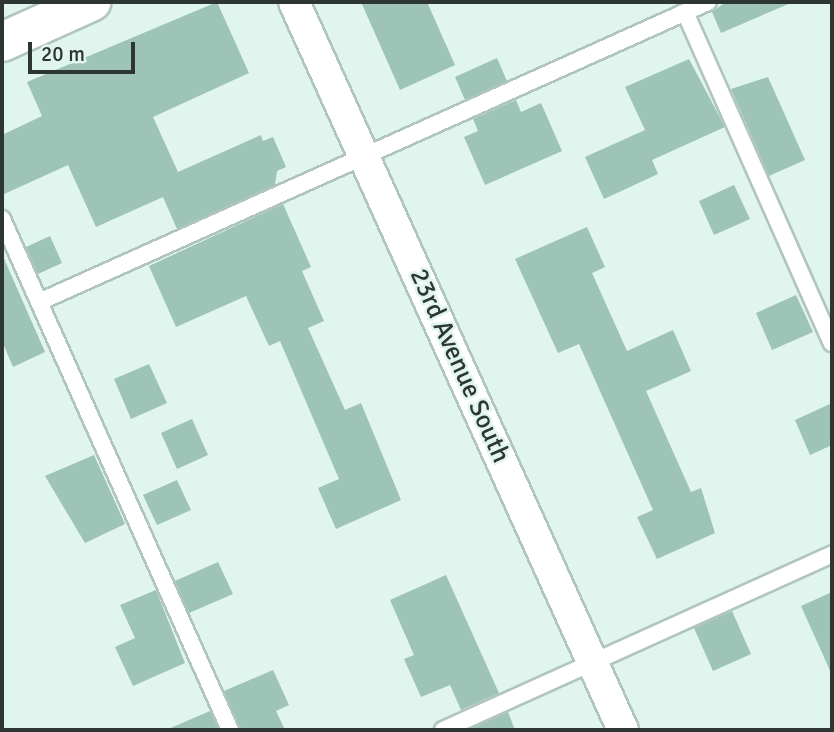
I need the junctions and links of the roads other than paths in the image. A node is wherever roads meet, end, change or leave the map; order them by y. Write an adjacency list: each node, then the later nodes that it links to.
1 (91, 2): 5 (street)
2 (293, 2): 6 (street, 23rd Avenue South)
3 (708, 2): 4 (lane)
4 (685, 12): 6 (lane); 9 (lane)
5 (2, 41)
6 (364, 157): 8 (lane); 11 (street, 23rd Avenue South)
7 (2, 219): 8 (lane)
8 (38, 302): 12 (lane)
9 (832, 343)
10 (832, 554): 11 (lane)
11 (593, 663): 13 (lane); 14 (street, 23rd Avenue South)
12 (230, 730)
13 (443, 730)
14 (623, 730)

